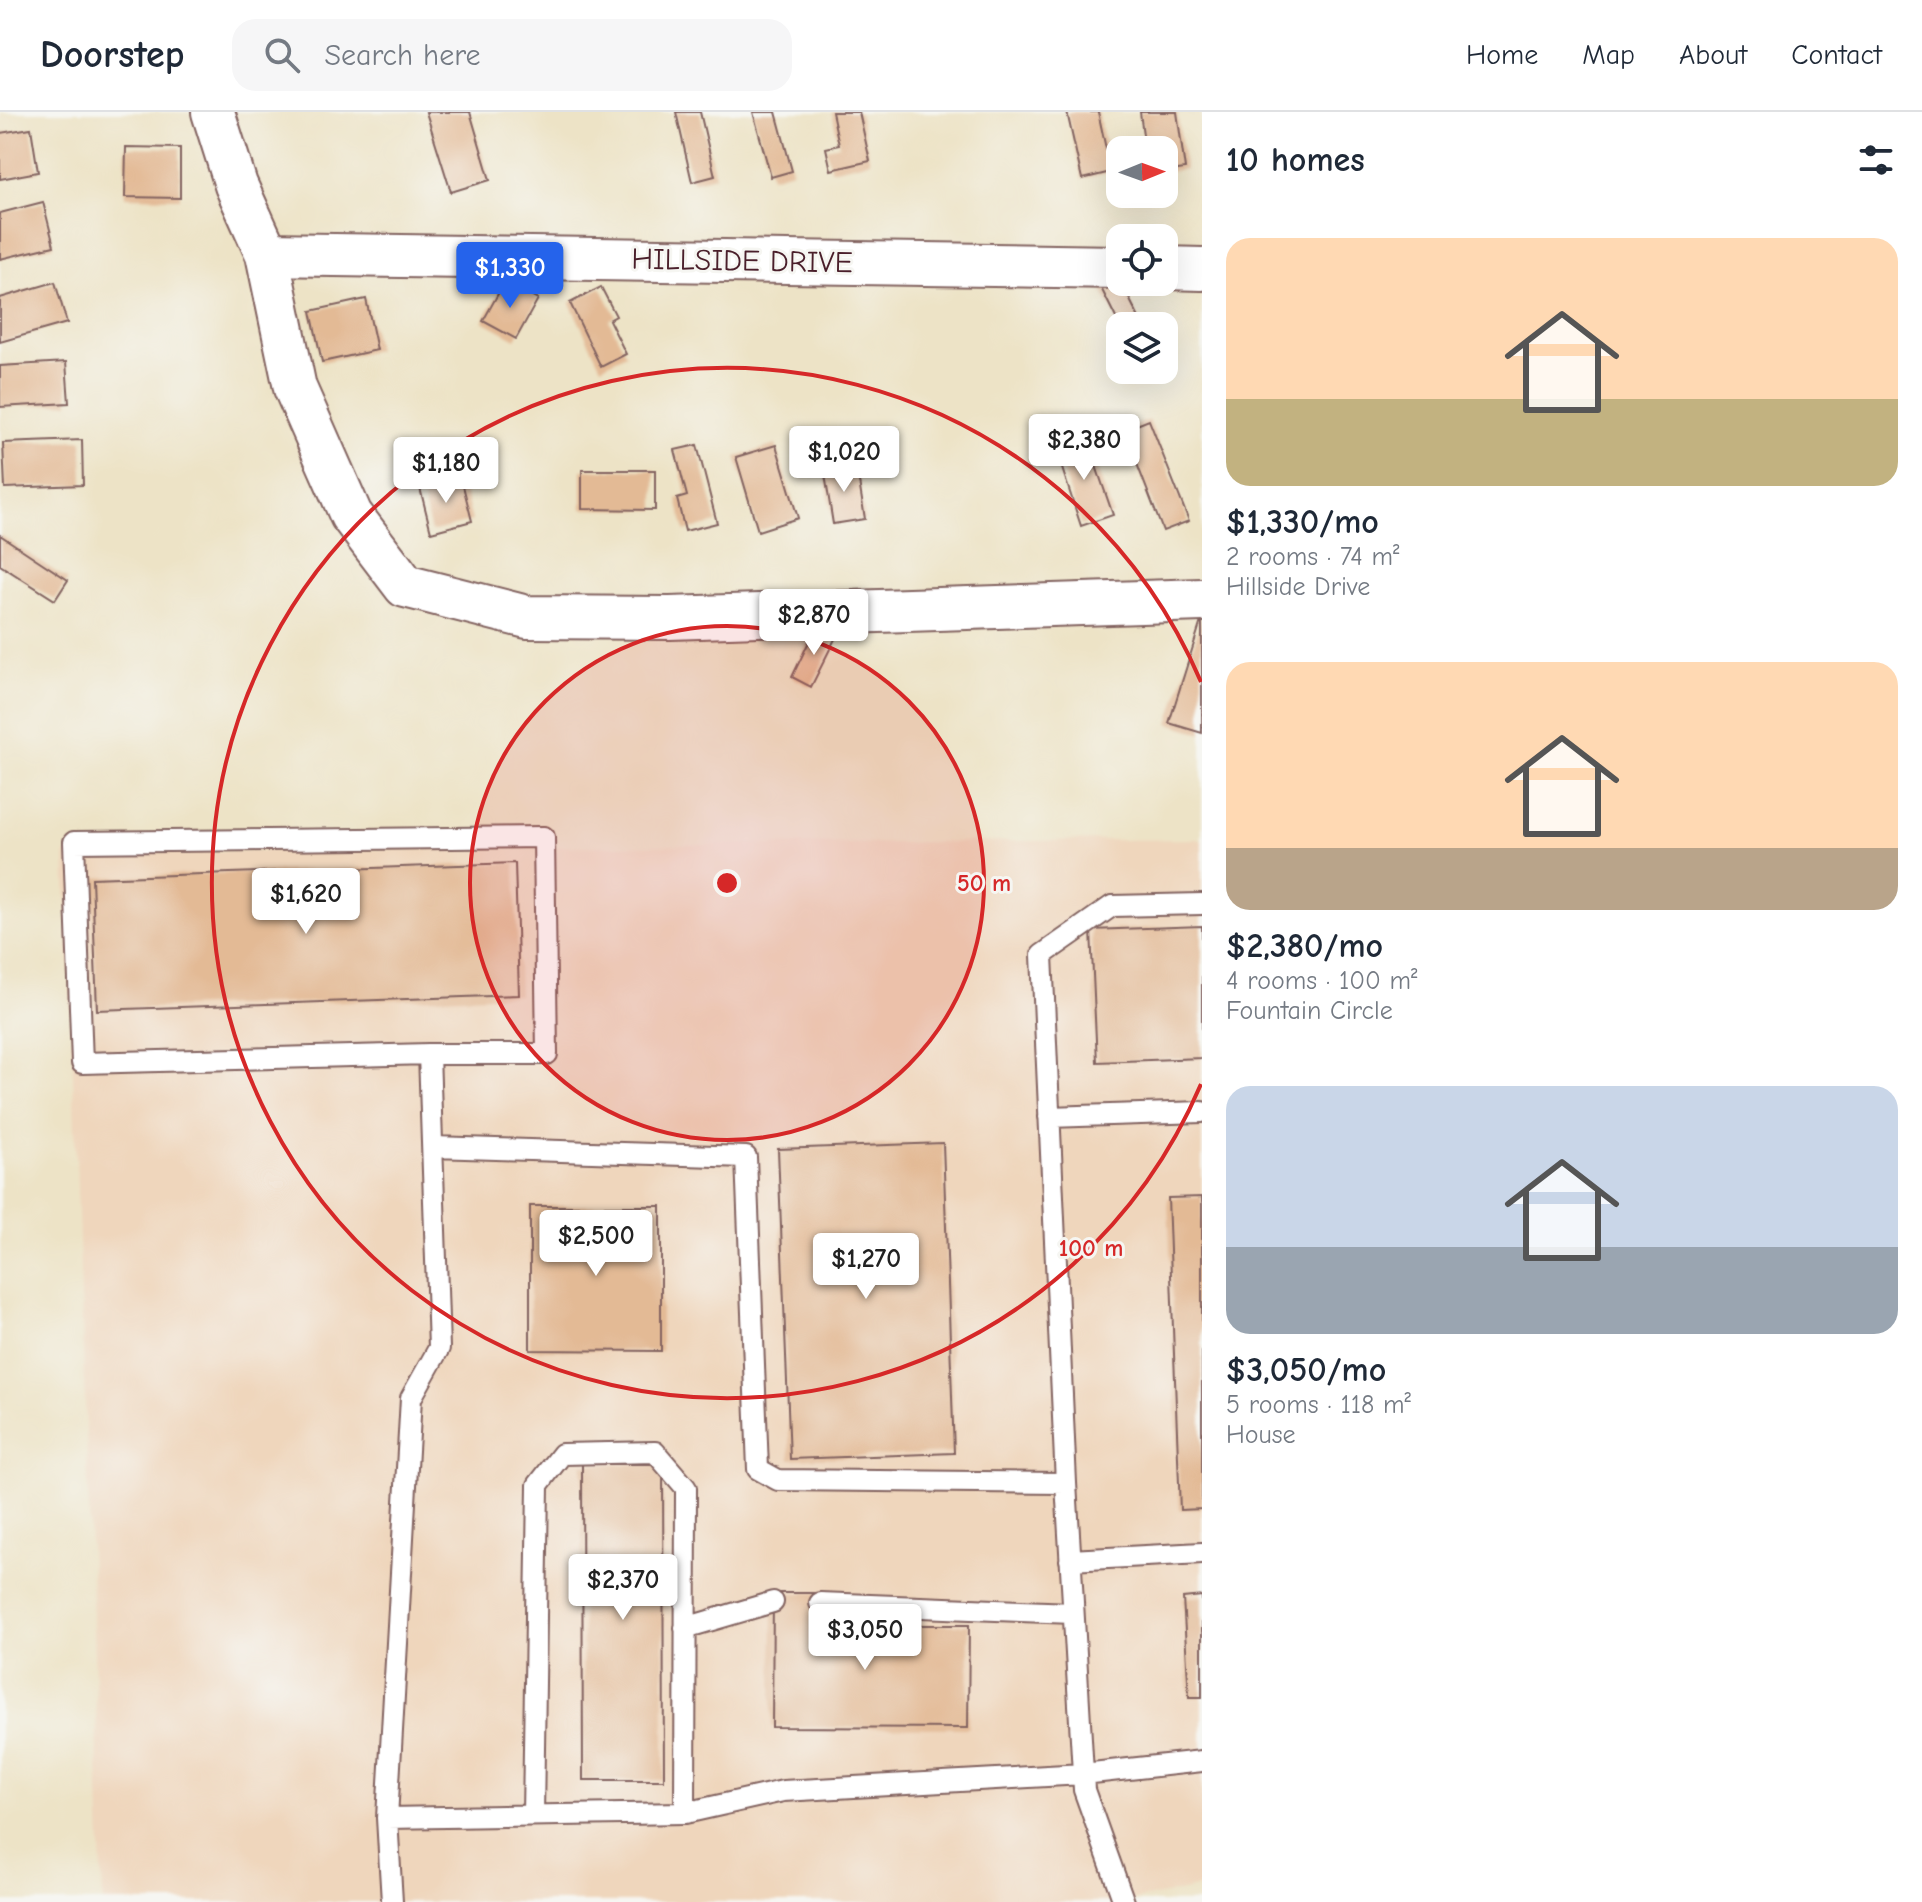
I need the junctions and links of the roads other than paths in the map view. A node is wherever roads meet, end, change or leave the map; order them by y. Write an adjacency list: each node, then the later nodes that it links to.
1 (213, 112): 2 (street)
2 (267, 254): 3 (street, HILLSIDE DRIVE); 6 (street)
3 (1106, 267)
4 (1178, 268): 5 (street)
5 (1202, 269)
6 (1202, 600)
7 (1202, 904): 10 (lane)
8 (429, 1054): 8 (lane); 11 (lane)
9 (1202, 1112): 10 (lane)
10 (1049, 1117): 12 (lane)
11 (434, 1147): 12 (lane); 23 (lane)
12 (1066, 1483): 14 (lane)
13 (1202, 1553): 14 (lane)
14 (1070, 1560): 17 (lane)
15 (773, 1602): 18 (lane)
16 (820, 1603): 17 (lane)
17 (1073, 1613): 20 (lane)
18 (685, 1628): 21 (lane); 22 (lane)
19 (1202, 1761): 20 (lane)
20 (1083, 1774): 21 (lane); 25 (lane)
21 (685, 1813): 22 (lane)
22 (533, 1815): 23 (lane)
23 (387, 1818): 24 (lane)
24 (392, 1902)
25 (1124, 1902)

